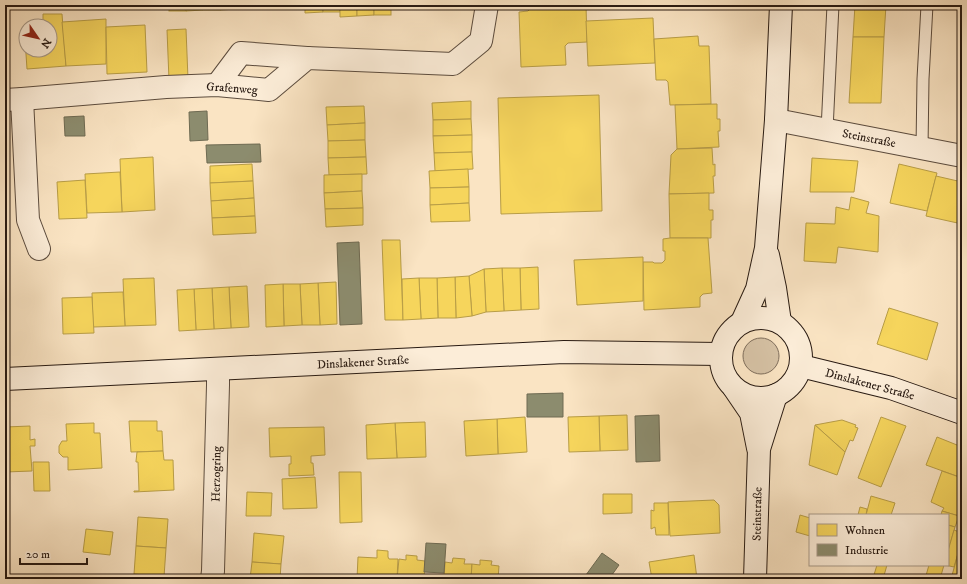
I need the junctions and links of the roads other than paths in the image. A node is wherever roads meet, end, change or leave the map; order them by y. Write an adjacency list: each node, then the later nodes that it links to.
1 (487, 5): 5 (street)
2 (780, 5): 8 (street)
3 (833, 5): 9 (lane)
4 (928, 5): 10 (lane)
5 (307, 58): 6 (street, Grafenweg); 6 (street)
6 (217, 85): 7 (street, Grafenweg)
7 (14, 100): 13 (street, Grafenweg)
8 (776, 120): 9 (street, Steinstraße); 12 (street)
9 (827, 130): 10 (street, Steinstraße)
10 (922, 148): 11 (street, Steinstraße)
11 (962, 156)
12 (766, 248): 14 (street); 15 (street)
13 (39, 249)
14 (742, 322): 15 (street); 16 (street)
15 (780, 322): 17 (street)
16 (720, 354): 18 (street, Dinslakener Straße); 20 (street)
17 (800, 366): 21 (street); 22 (street, Dinslakener Straße)
18 (218, 370): 19 (street, Dinslakener Straße); 24 (street, Herzogring)
19 (5, 379)
20 (734, 388): 21 (street); 23 (street, Steinstraße)
21 (776, 395): 23 (street, Steinstraße)
22 (962, 413)
23 (759, 449): 25 (street, Steinstraße)
24 (212, 579)
25 (755, 579)

